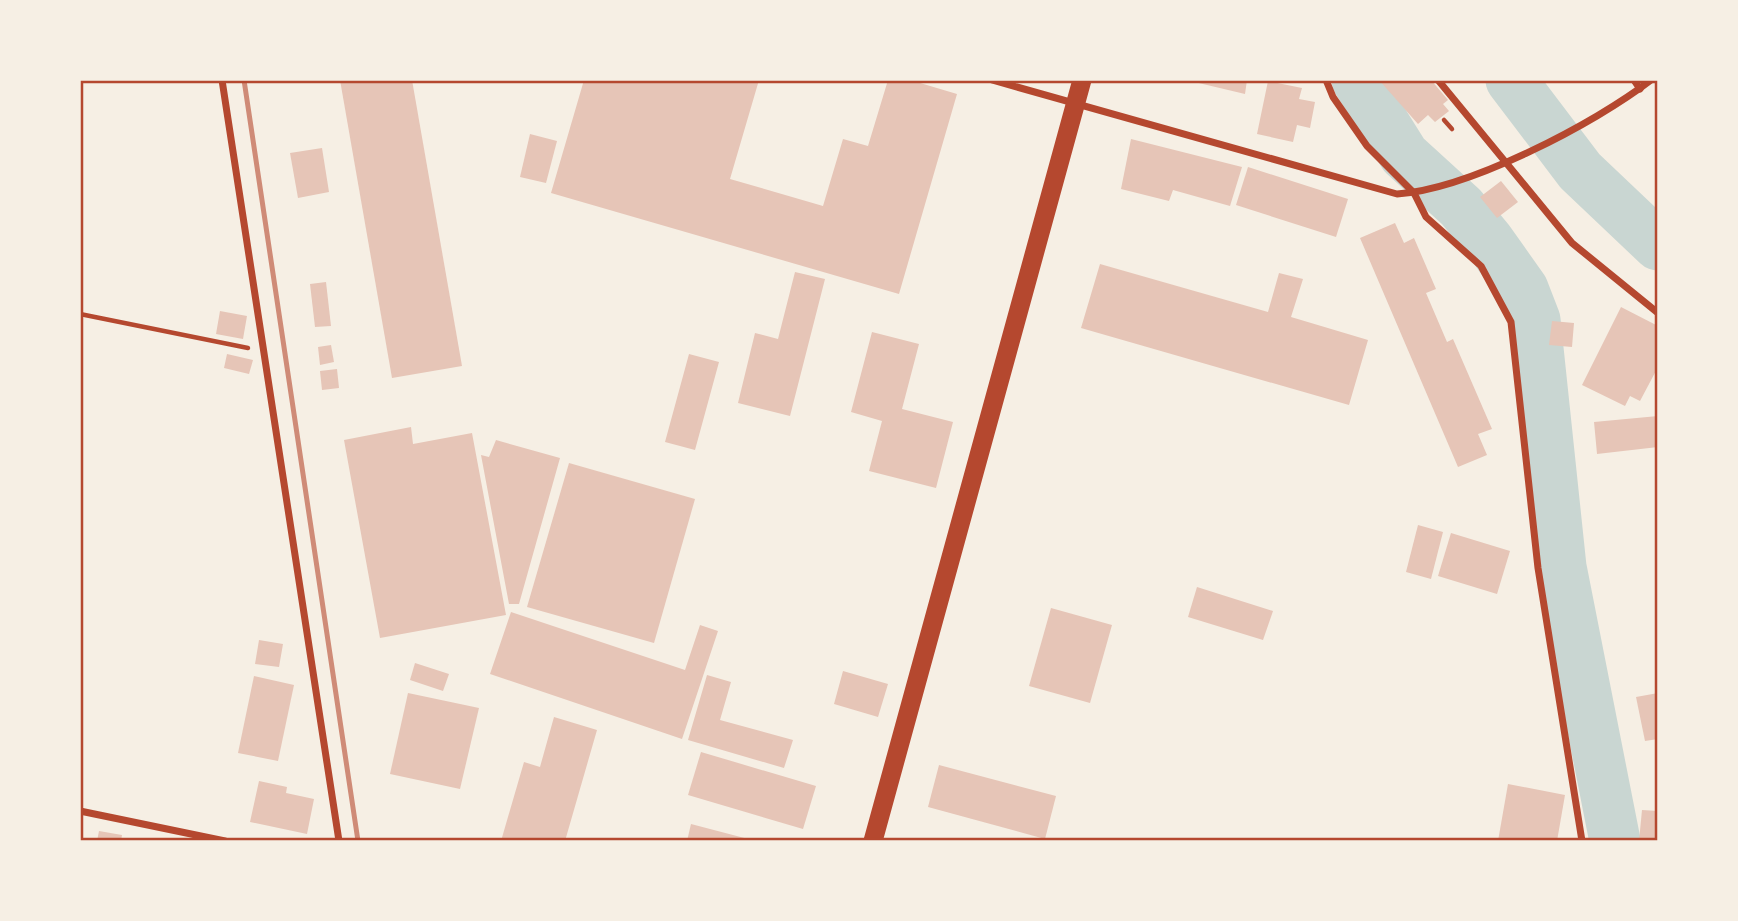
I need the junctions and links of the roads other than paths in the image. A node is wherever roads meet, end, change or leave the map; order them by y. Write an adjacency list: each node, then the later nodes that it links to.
1 (222, 80): 15 (street)
2 (992, 80): 9 (street)
3 (1082, 80): 9 (highway)
4 (1326, 80): 11 (street)
5 (1438, 80): 10 (street)
6 (1634, 80): 8 (street)
7 (1651, 80): 8 (street)
8 (1640, 89): 10 (street)
9 (1077, 106): 11 (street); 16 (highway)
10 (1506, 160): 11 (street); 12 (street)
11 (1414, 193): 17 (street)
12 (1657, 313)
13 (80, 811): 14 (street)
14 (225, 841)
15 (340, 841)
16 (873, 841)
17 (1582, 841)

